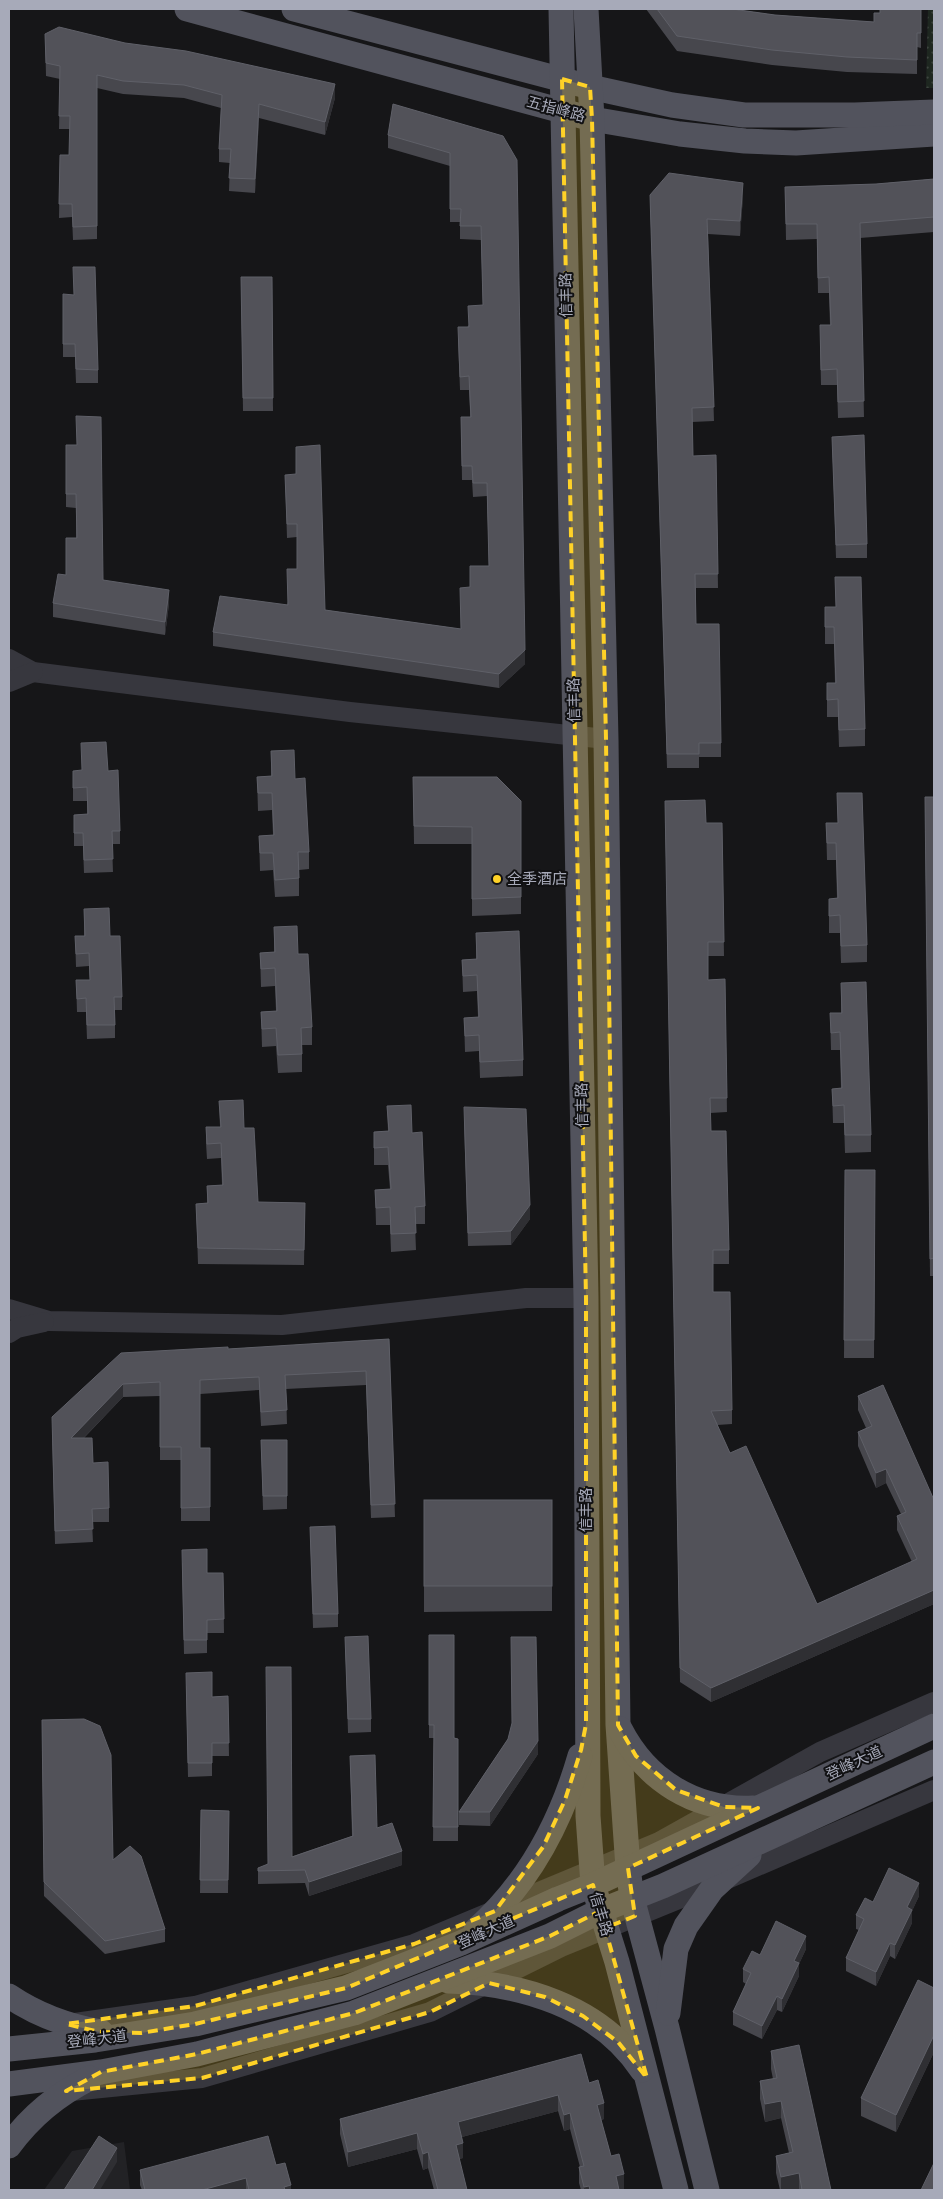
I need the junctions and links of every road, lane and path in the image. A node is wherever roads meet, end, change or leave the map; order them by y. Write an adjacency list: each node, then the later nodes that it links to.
1 (187, 9): 7 (main road, 五指峰路)
2 (294, 9): 5 (main road, 五指峰路)
3 (561, 9): 5 (main road, 信丰路)
4 (586, 9): 6 (main road, 信丰路)
5 (562, 79): 6 (main road, 五指峰路); 7 (main road, 信丰路)
6 (590, 87): 8 (main road, 五指峰路); 9 (main road, 信丰路)
7 (562, 110): 9 (main road, 五指峰路); 14 (main road, 信丰路)
8 (934, 112)
9 (592, 118): 10 (main road, 五指峰路); 15 (main road, 信丰路)
10 (934, 134)
11 (9, 659): 12 (street)
12 (33, 672): 13 (street); 14 (street)
13 (9, 682)
14 (575, 737): 15 (street); 16 (main road, 信丰路)
15 (606, 739): 22 (main road, 信丰路)
16 (586, 1298): 18 (street); 21 (main road, 信丰路)
17 (9, 1310): 18 (street)
18 (49, 1321): 19 (street)
19 (9, 1333)
20 (934, 1702): 26 (street)
21 (586, 1724): 30 (main road, 信丰路); 33 (main road)
22 (618, 1725): 26 (main road); 29 (main road, 信丰路)
23 (934, 1726): 27 (main road, 登峰大道)
24 (934, 1762): 28 (main road, 登峰大道)
25 (934, 1790): 31 (street)
26 (723, 1807): 27 (main road); 29 (street)
27 (758, 1808): 29 (main road, 登峰大道)
28 (765, 1839): 31 (main road); 32 (main road, 登峰大道)
29 (627, 1862): 30 (main road, 登峰大道); 32 (main road, 信丰路)
30 (592, 1878): 33 (street); 34 (main road, 信丰路); 35 (main road, 登峰大道)
31 (718, 1883): 32 (street); 40 (main road)
32 (634, 1907): 34 (main road, 登峰大道); 40 (main road, 信丰路)
33 (495, 1911): 35 (main road); 39 (street)
34 (603, 1920): 36 (main road, 登峰大道); 37 (street); 44 (main road, 信丰路)
35 (461, 1943): 41 (main road, 登峰大道)
36 (438, 1980): 37 (main road); 43 (main road, 登峰大道)
37 (489, 1983): 44 (main road); 46 (street)
38 (9, 1996): 39 (main road)
39 (66, 2024): 41 (main road)
40 (667, 2028): 49 (main road, 信丰路)
41 (141, 2033): 42 (main road, 登峰大道)
42 (9, 2049)
43 (101, 2072): 45 (main road, 登峰大道); 46 (main road)
44 (647, 2078): 48 (main road, 信丰路)
45 (9, 2084)
46 (66, 2091): 47 (main road)
47 (9, 2146)
48 (676, 2190)
49 (707, 2190)

